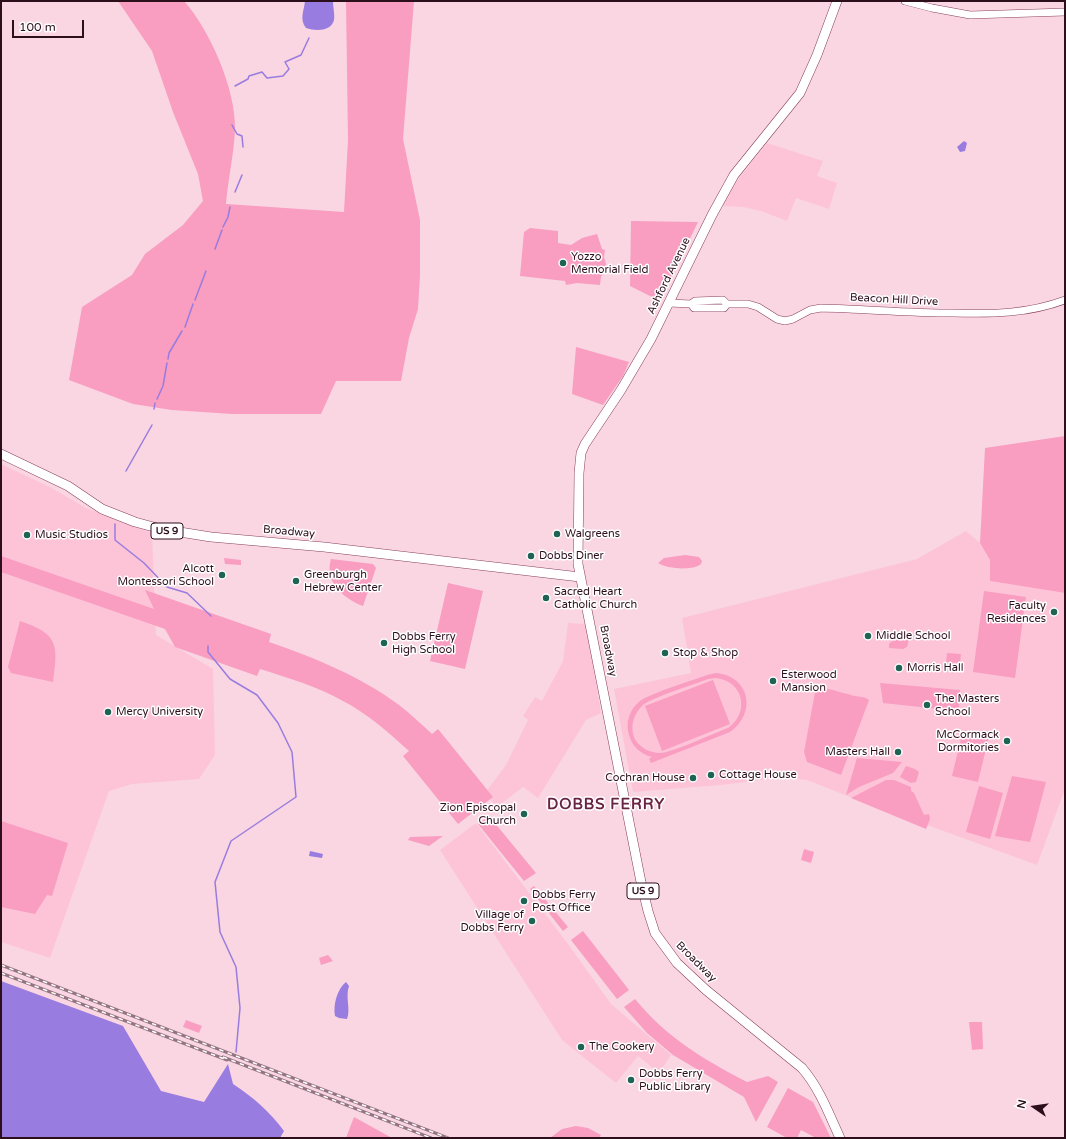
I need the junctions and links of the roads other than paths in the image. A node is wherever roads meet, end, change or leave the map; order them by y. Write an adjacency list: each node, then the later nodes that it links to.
1 (837, 1): 5 (main road, Ashford Avenue)
2 (905, 1): 3 (street)
3 (1065, 12)
4 (1065, 300): 5 (street, Beacon Hill Drive)
5 (669, 303): 7 (main road, Ashford Avenue)
6 (1, 454): 7 (main road, Broadway / US 9)
7 (580, 577): 8 (main road, Broadway / US 9)
8 (840, 1138)

